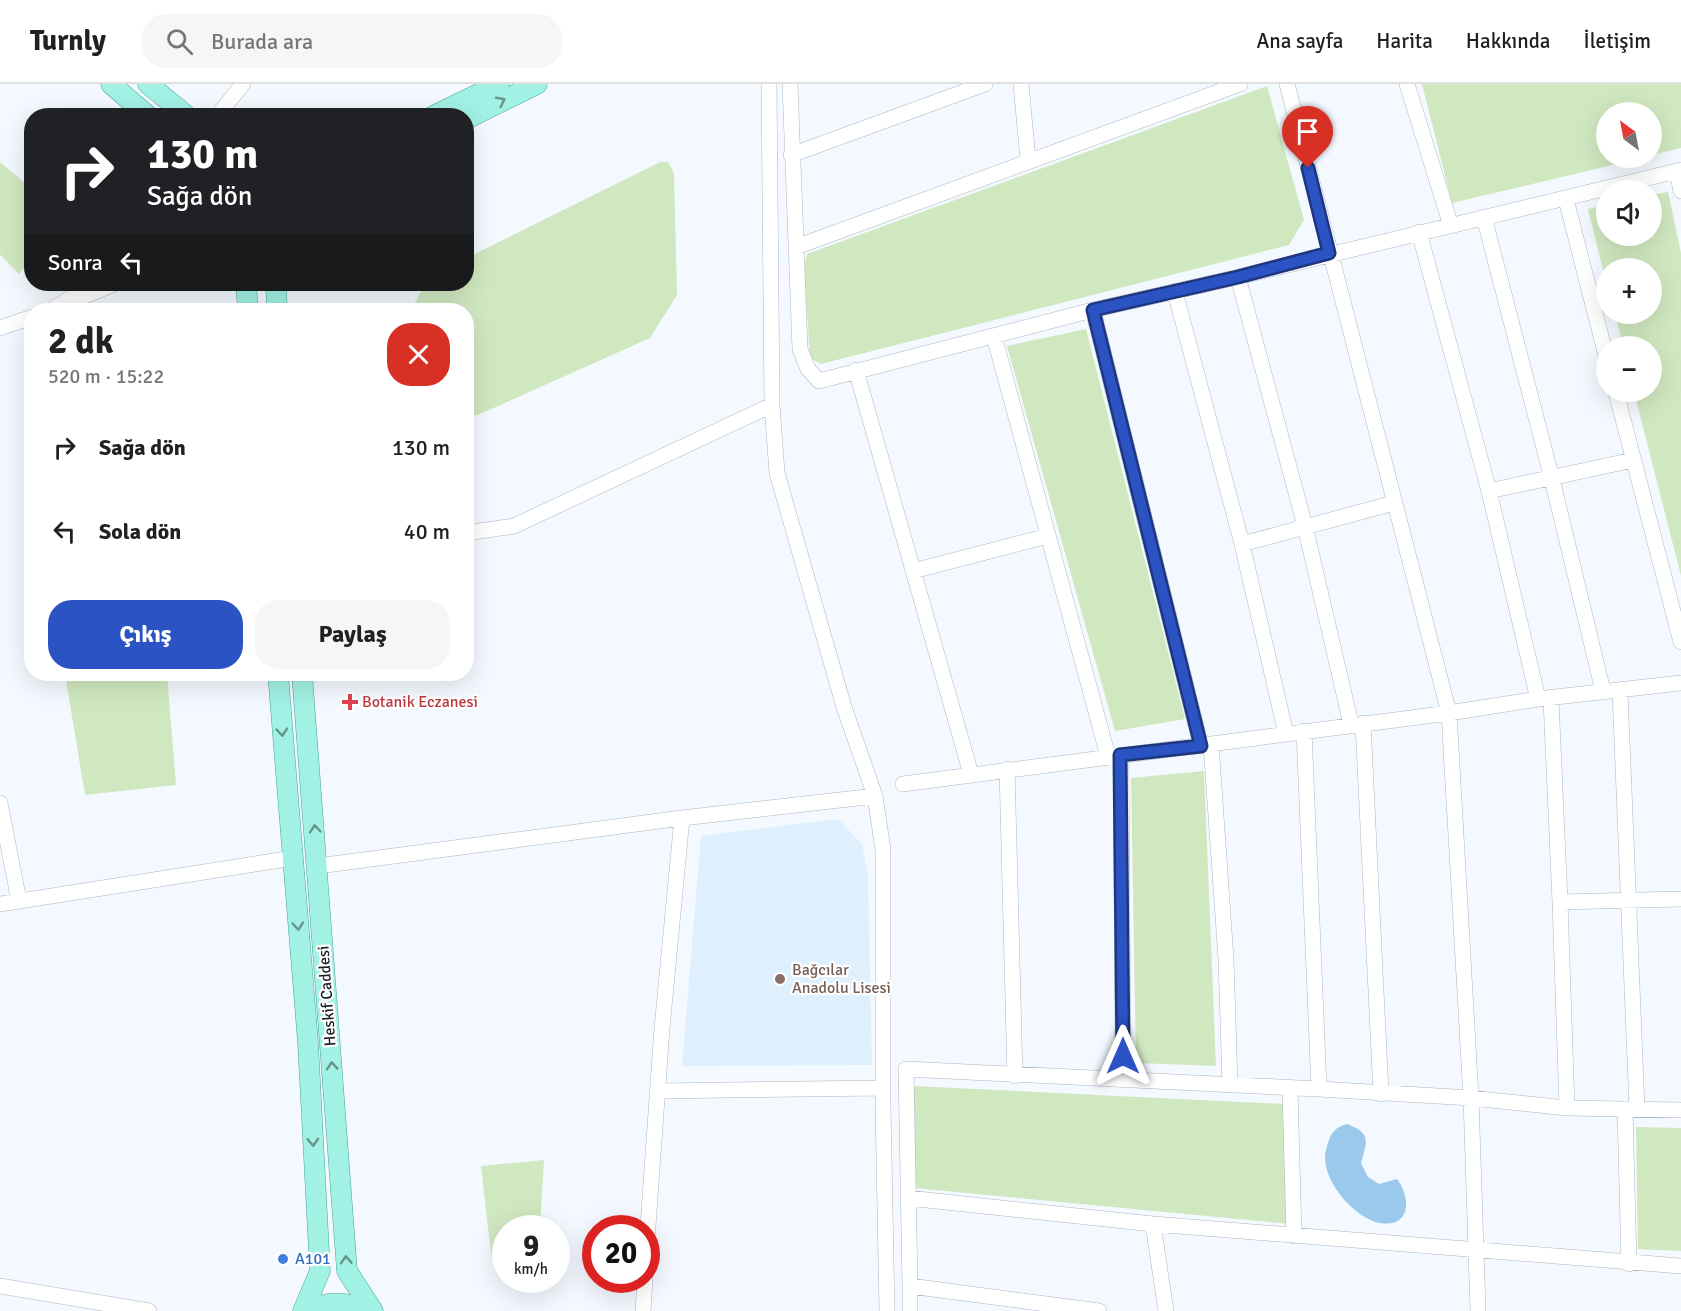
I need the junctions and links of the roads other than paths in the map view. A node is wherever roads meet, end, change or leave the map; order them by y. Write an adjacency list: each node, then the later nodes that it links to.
1 (111, 84): 13 (main road)
2 (148, 84): 14 (main road)
3 (243, 84): 15 (street)
4 (499, 84): 16 (main road)
5 (537, 84): 17 (main road, one-way to 5)
6 (769, 84): 41 (street)
7 (790, 84): 18 (street)
8 (985, 84): 18 (street)
9 (1021, 84): 19 (street)
10 (1239, 84): 19 (street)
11 (1287, 84): 27 (street)
12 (1407, 84): 24 (street)
13 (139, 108)
14 (177, 108)
15 (224, 108)
16 (450, 108)
17 (474, 115)
18 (791, 155): 26 (street)
19 (1028, 160): 26 (street)
20 (1679, 170): 21 (street); 22 (street)
21 (1681, 191)
22 (1566, 199): 23 (street); 38 (street)
23 (1484, 218): 24 (street); 43 (street)
24 (1451, 226): 25 (street)
25 (1419, 232): 27 (street); 44 (street)
26 (796, 246): 39 (street)
27 (1329, 253): 28 (street); 45 (street)
28 (1238, 277): 31 (street); 46 (street)
29 (82, 291): 32 (street)
30 (97, 291): 33 (street)
31 (1175, 292): 34 (street); 49 (street)
32 (63, 303)
33 (68, 303)
34 (1093, 310): 37 (street); 62 (street)
35 (24, 320): 36 (street)
36 (0, 328)
37 (994, 336): 39 (street); 48 (street)
38 (1601, 336)
39 (856, 370): 50 (street)
40 (1619, 402): 42 (street)
41 (772, 405): 47 (street); 67 (street)
42 (1633, 459): 43 (street); 51 (street)
43 (1552, 479): 44 (street); 55 (street)
44 (1489, 491): 57 (street)
45 (1394, 503): 46 (street); 58 (street)
46 (1305, 526): 49 (street); 59 (street)
47 (474, 532)
48 (1048, 536): 50 (street); 63 (street)
49 (1242, 544): 61 (street)
50 (913, 571): 65 (street)
51 (1681, 642)
52 (279, 681): 70 (main road, one-way to 70)
53 (303, 681): 71 (main road, Heskif Caddesi, one-way to 53)
54 (1681, 683): 56 (street)
55 (1603, 691): 56 (street); 57 (street)
56 (1620, 692): 74 (street)
57 (1544, 699): 58 (street); 75 (street)
58 (1449, 714): 59 (street); 85 (street)
59 (1357, 724): 60 (street); 84 (street)
60 (1304, 731): 61 (street); 82 (street)
61 (1286, 734): 62 (street)
62 (1206, 745): 63 (street); 79 (street)
63 (1114, 755): 64 (street); 78 (street)
64 (1007, 769): 65 (street); 77 (street)
65 (971, 774): 66 (street)
66 (903, 784)
67 (875, 796): 69 (street); 80 (street)
68 (0, 803): 73 (street)
69 (682, 818): 71 (street); 83 (street)
70 (293, 858): 73 (street); 100 (main road, one-way to 100)
71 (318, 866): 103 (main road, Heskif Caddesi, one-way to 71)
72 (1681, 899): 74 (street)
73 (19, 901): 76 (street)
74 (1629, 901): 75 (street); 87 (street)
75 (1560, 903): 86 (street)
76 (0, 904)
77 (1015, 1076): 78 (street); 89 (street)
78 (1123, 1079): 79 (street)
79 (1230, 1084): 81 (street)
80 (883, 1088): 83 (street); 105 (street)
81 (1290, 1089): 82 (street); 92 (street)
82 (1319, 1089): 84 (street)
83 (658, 1091): 90 (street)
84 (1381, 1094): 85 (street)
85 (1471, 1098): 86 (street); 93 (street)
86 (1567, 1108): 87 (street)
87 (1631, 1109): 88 (street); 94 (street)
88 (1681, 1110)
89 (908, 1198): 91 (street); 97 (street)
90 (649, 1215)
91 (1154, 1224): 92 (street); 108 (street)
92 (1294, 1236): 93 (street)
93 (1474, 1252): 94 (street); 109 (street)
94 (1629, 1264): 95 (street)
95 (1681, 1266)
96 (0, 1286): 99 (street)
97 (909, 1286): 106 (street); 107 (street)
98 (644, 1293): 104 (street)
99 (149, 1311)
100 (303, 1311)
101 (310, 1311): 102 (main road)
102 (367, 1311)
103 (373, 1311)
104 (643, 1311)
105 (887, 1311)
106 (910, 1311)
107 (1099, 1311)
108 (1166, 1311)
109 (1478, 1311)

